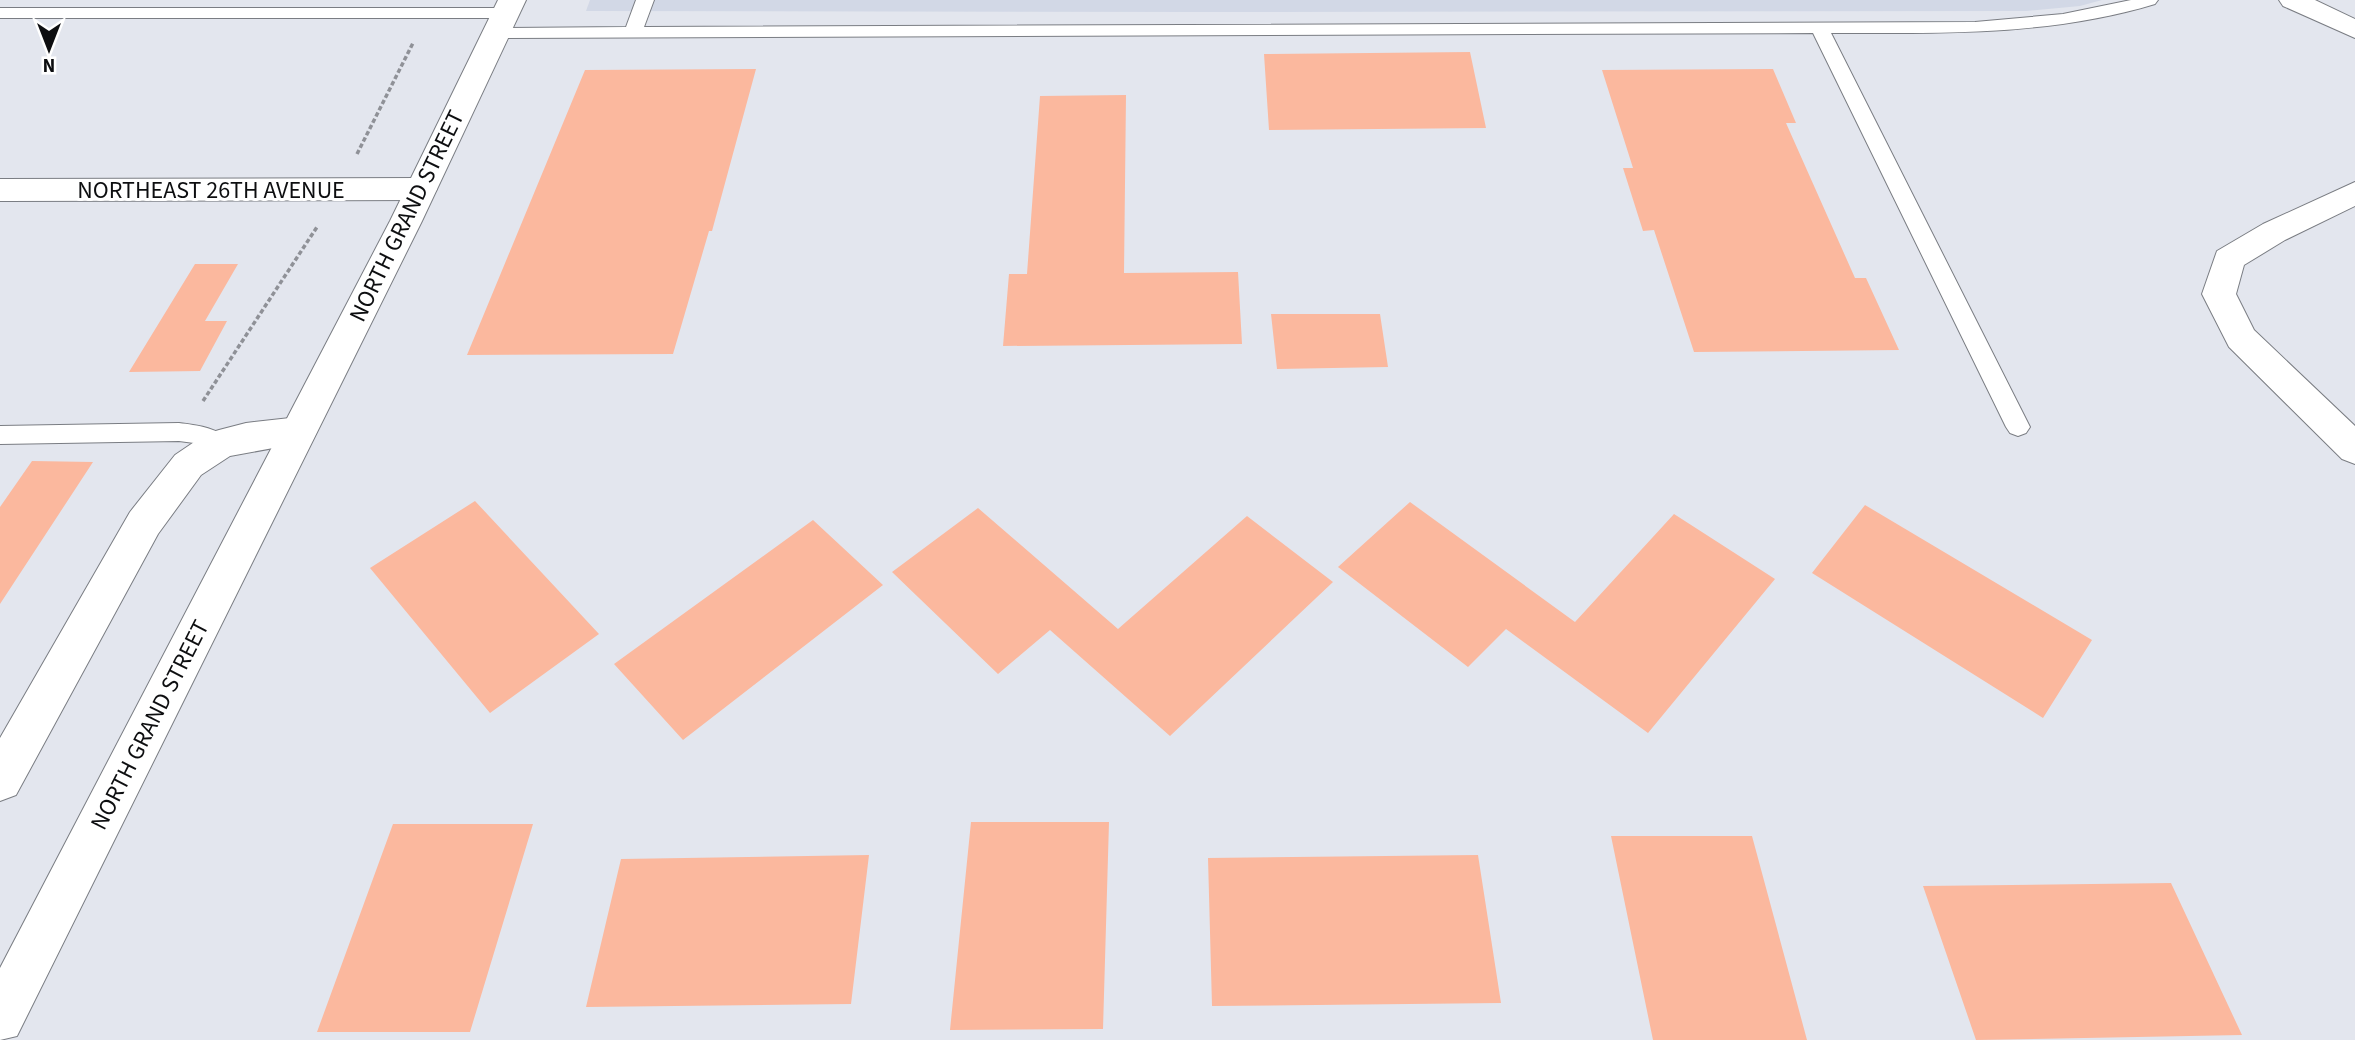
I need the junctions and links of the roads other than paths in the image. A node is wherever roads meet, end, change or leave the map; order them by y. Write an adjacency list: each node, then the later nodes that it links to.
1 (645, 0): 8 (lane)
2 (2149, 0): 6 (lane)
3 (2293, 0): 7 (street)
4 (0, 13): 5 (lane)
5 (504, 15): 8 (lane); 9 (street, NORTH GRAND STREET)
6 (1819, 26): 8 (lane); 12 (lane)
7 (2355, 30)
8 (633, 32)
9 (421, 189): 10 (street, NORTHEAST 26TH AVENUE); 13 (street, NORTH GRAND STREET)
10 (0, 191)
11 (2355, 193): 16 (street)
12 (2018, 427)
13 (299, 431): 15 (street); 18 (street, NORTH GRAND STREET)
14 (0, 435): 15 (lane)
15 (219, 444): 17 (street)
16 (2355, 449)
17 (0, 780)
18 (0, 1019)

